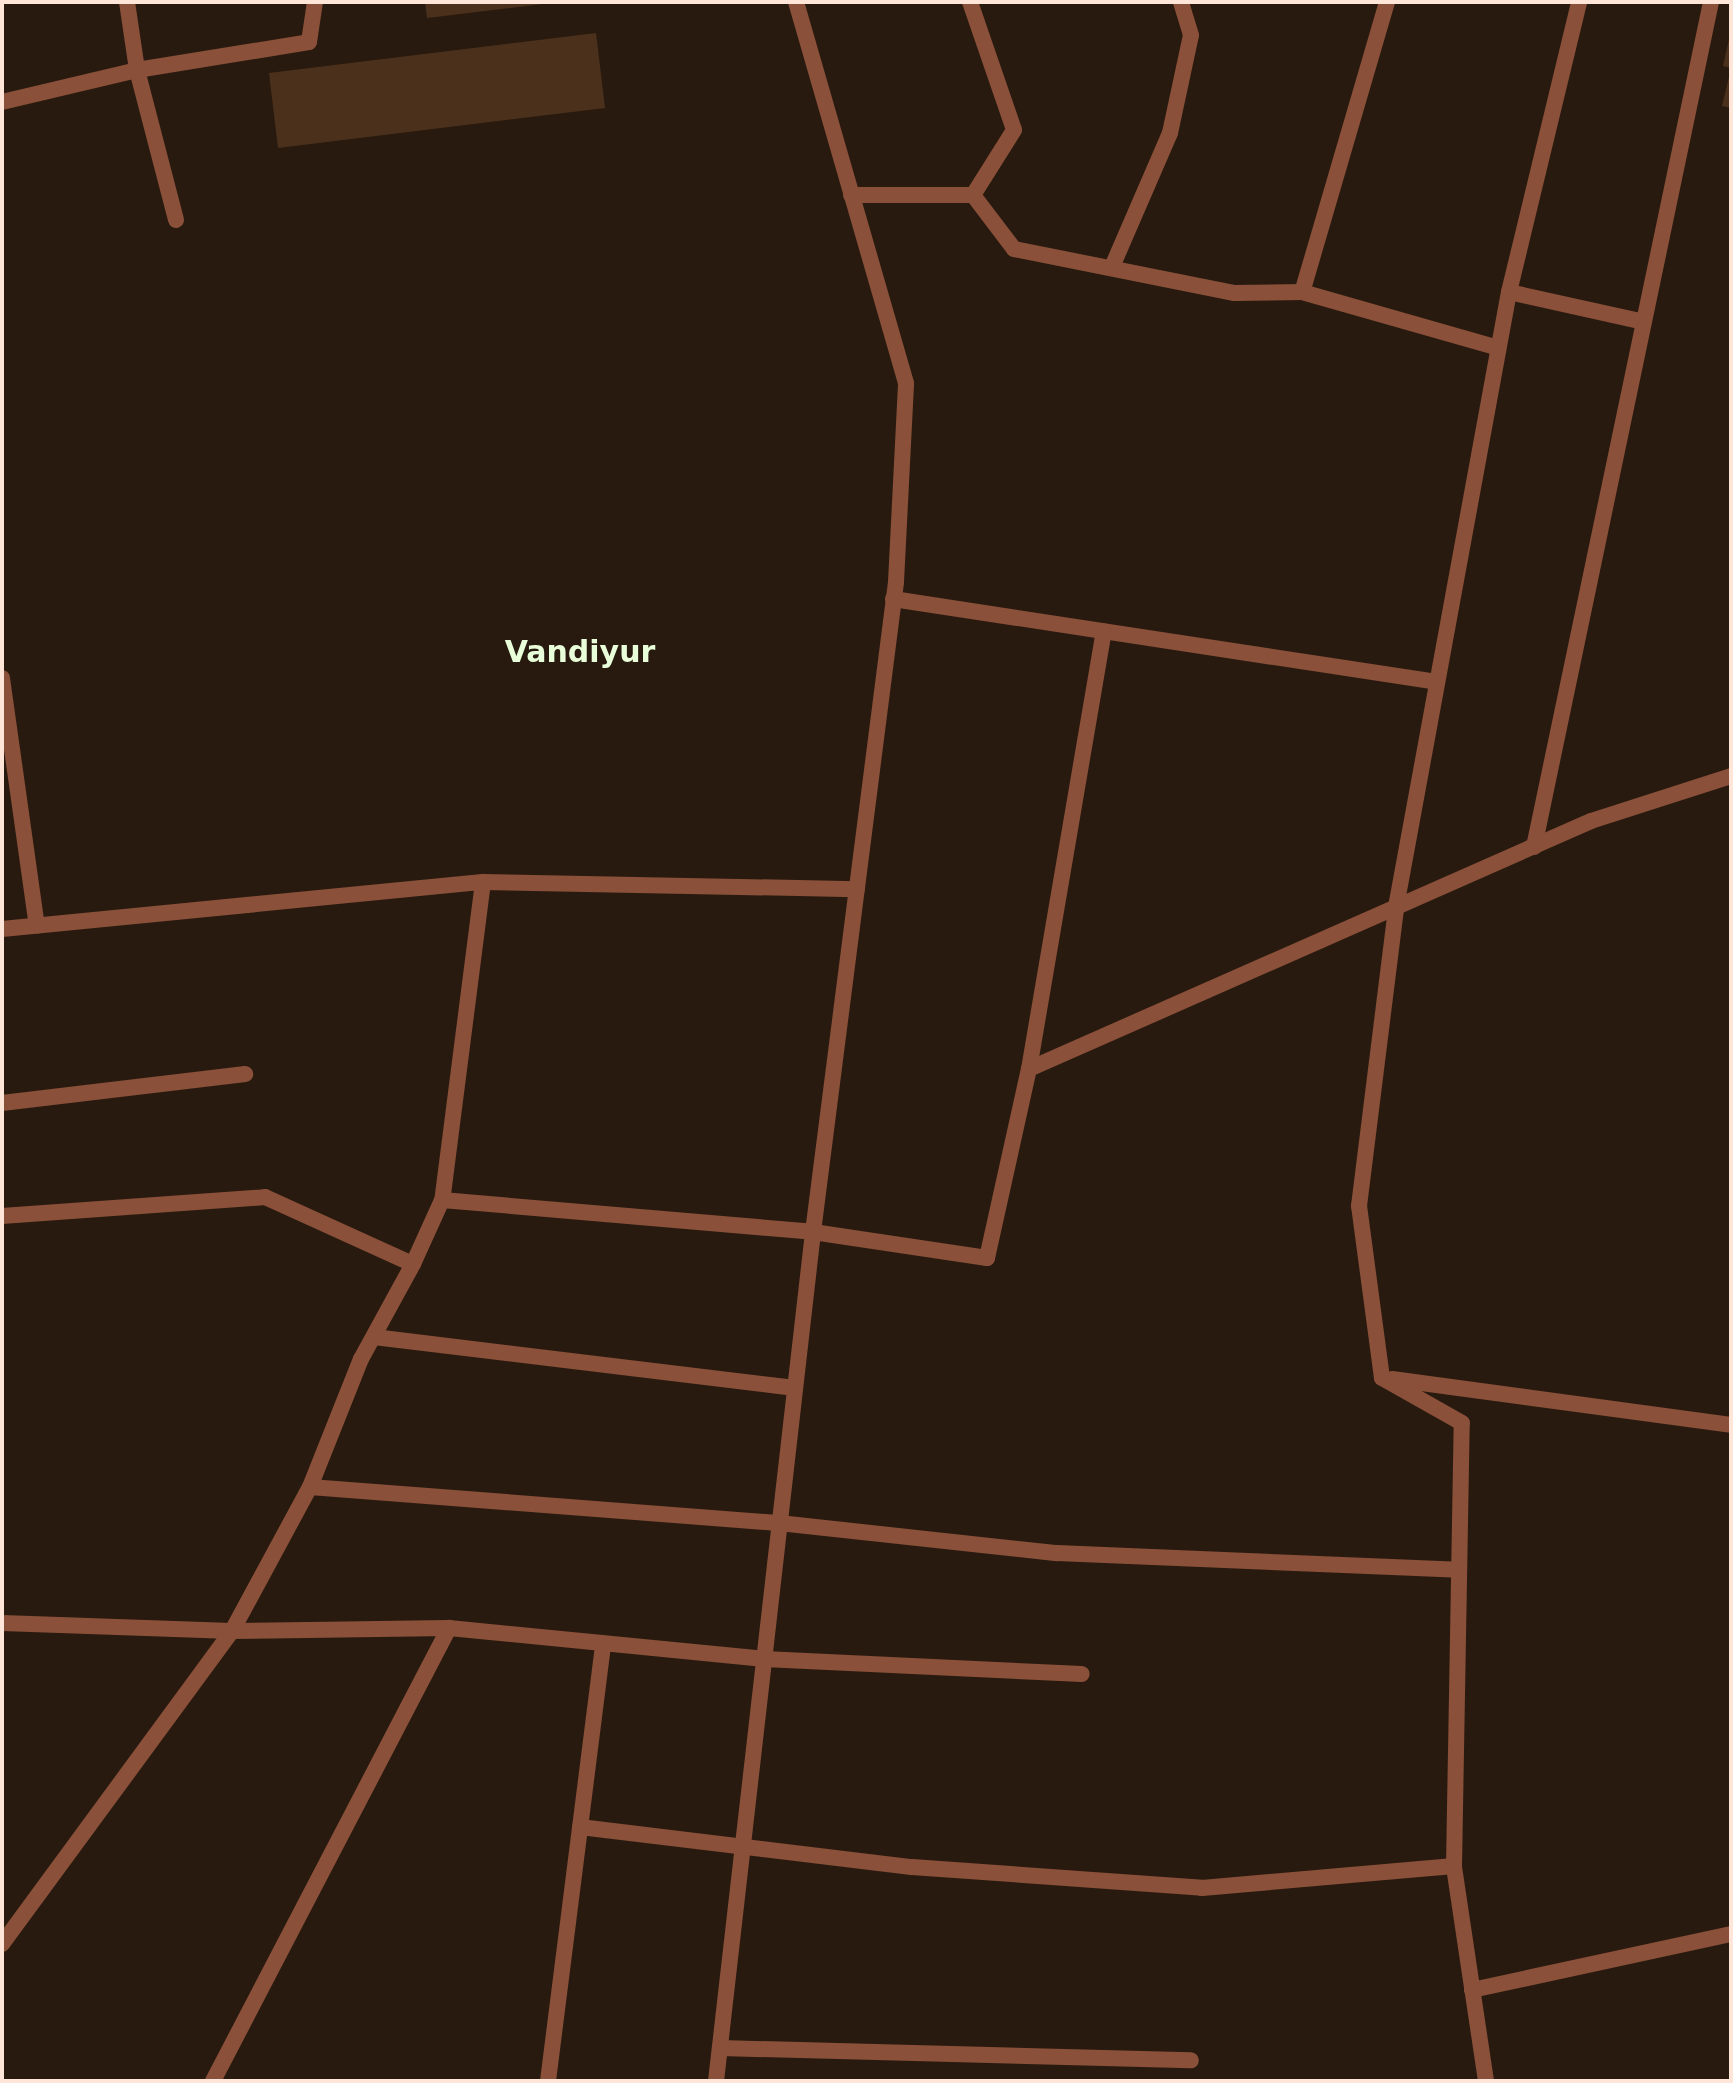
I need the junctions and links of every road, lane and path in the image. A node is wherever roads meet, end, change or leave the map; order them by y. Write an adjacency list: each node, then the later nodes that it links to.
1 (127, 2): 9 (street)
2 (315, 2): 9 (street)
3 (796, 2): 11 (street)
4 (970, 2): 12 (street)
5 (1181, 2): 14 (street)
6 (1387, 2): 15 (street)
7 (1579, 2): 16 (street)
8 (1711, 2): 17 (street)
9 (137, 70): 10 (street); 13 (street)
10 (2, 102)
11 (851, 195): 12 (street); 19 (street)
12 (973, 195): 14 (street)
13 (176, 220)
14 (1112, 267): 15 (street)
15 (1302, 292): 18 (street)
16 (1509, 292): 17 (street); 18 (street)
17 (1644, 322): 24 (street)
18 (1498, 348): 22 (street)
19 (893, 599): 20 (street); 26 (street)
20 (1104, 631): 22 (street); 30 (street)
21 (2, 678): 28 (street)
22 (1437, 682): 27 (street)
23 (1731, 776): 24 (street)
24 (1534, 847): 27 (street)
25 (483, 882): 26 (street); 28 (street); 33 (street)
26 (857, 889): 35 (street)
27 (1396, 907): 30 (street); 38 (street)
28 (37, 926): 29 (street)
29 (2, 929)
30 (1029, 1069): 35 (street)
31 (245, 1074): 32 (street)
32 (2, 1103)
33 (442, 1200): 35 (street); 36 (street)
34 (2, 1216): 36 (street)
35 (813, 1232): 39 (street)
36 (413, 1264): 37 (street)
37 (374, 1337): 39 (street); 41 (street)
38 (1382, 1378): 40 (street); 43 (street)
39 (795, 1388): 42 (street)
40 (1731, 1425)
41 (310, 1487): 42 (street); 46 (street)
42 (779, 1523): 43 (street); 48 (street)
43 (1459, 1570): 52 (street)
44 (2, 1623): 46 (street)
45 (449, 1628): 46 (street); 47 (street); 58 (street)
46 (232, 1631): 54 (street)
47 (603, 1643): 48 (street); 50 (street)
48 (764, 1659): 49 (street); 51 (street)
49 (1082, 1674)
50 (580, 1827): 51 (street); 59 (street)
51 (743, 1844): 52 (street); 56 (street)
52 (1454, 1866): 55 (street)
53 (1731, 1934): 55 (street)
54 (2, 1944)
55 (1472, 1990): 61 (street)
56 (720, 2048): 57 (street); 60 (street)
57 (1191, 2060)
58 (213, 2081)
59 (548, 2081)
60 (716, 2081)
61 (1486, 2081)

